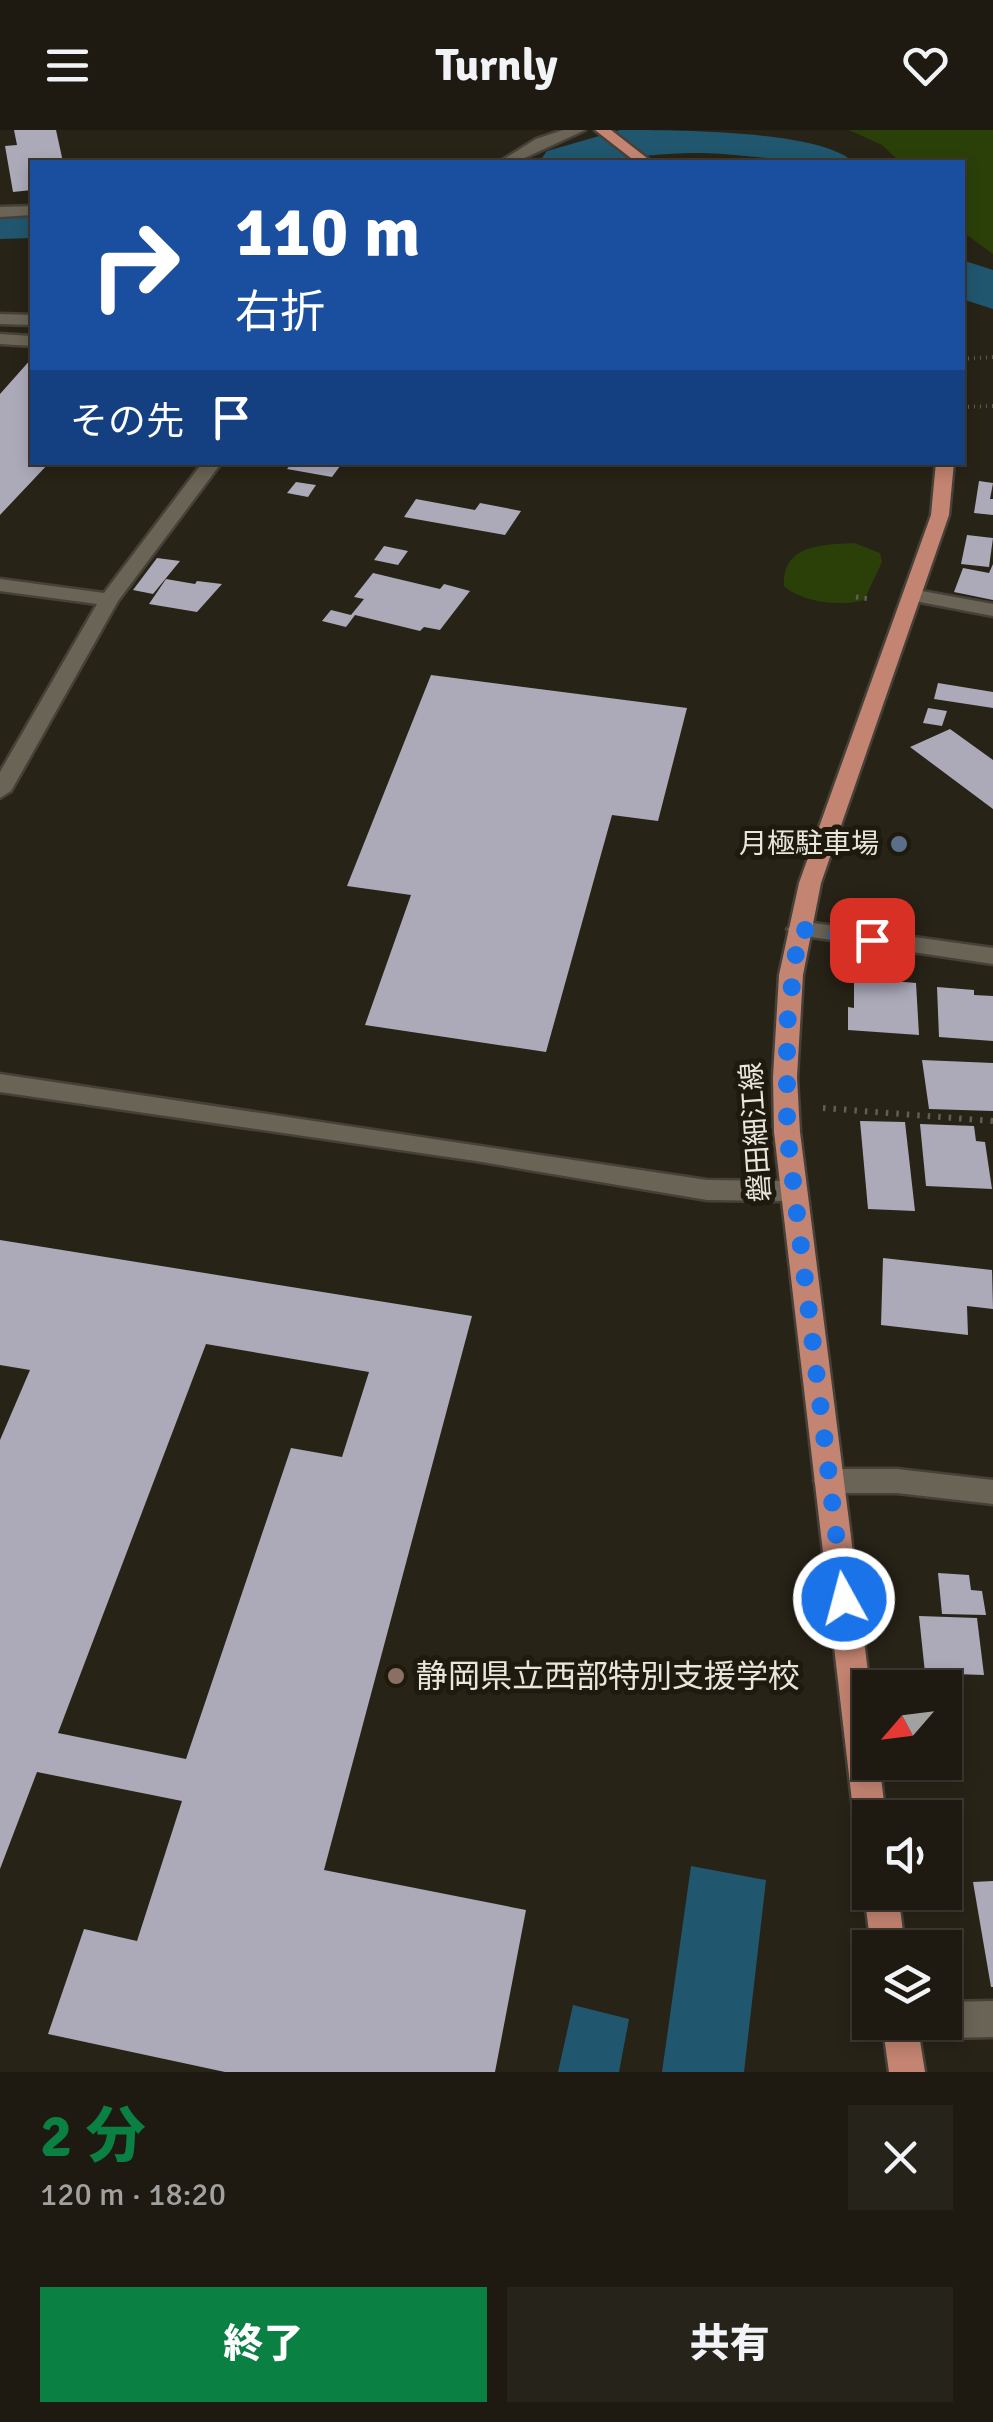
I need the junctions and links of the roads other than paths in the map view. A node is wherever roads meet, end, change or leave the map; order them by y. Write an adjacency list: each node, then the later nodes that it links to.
1 (578, 130): 3 (street)
2 (605, 133): 4 (main road)
3 (510, 160)
4 (641, 160)
5 (0, 212): 6 (street)
6 (30, 212)
7 (0, 319): 8 (street)
8 (30, 320)
9 (0, 338): 10 (street)
10 (30, 341)
11 (211, 465): 15 (street)
12 (945, 465): 14 (main road, 磐田細江線)
13 (0, 585): 15 (street)
14 (912, 596): 16 (street); 18 (main road, 磐田細江線)
15 (109, 600): 17 (street)
16 (993, 610)
17 (0, 791)
18 (799, 929): 19 (street); 21 (main road, 磐田細江線)
19 (993, 956)
20 (0, 1083): 21 (street)
21 (794, 1191): 22 (main road, 磐田細江線)
22 (829, 1480): 23 (street); 24 (main road, 磐田細江線)
23 (993, 1492)
24 (868, 1800)
25 (993, 2019): 26 (street)
26 (962, 2020)
27 (902, 2040): 28 (main road)
28 (906, 2072)

